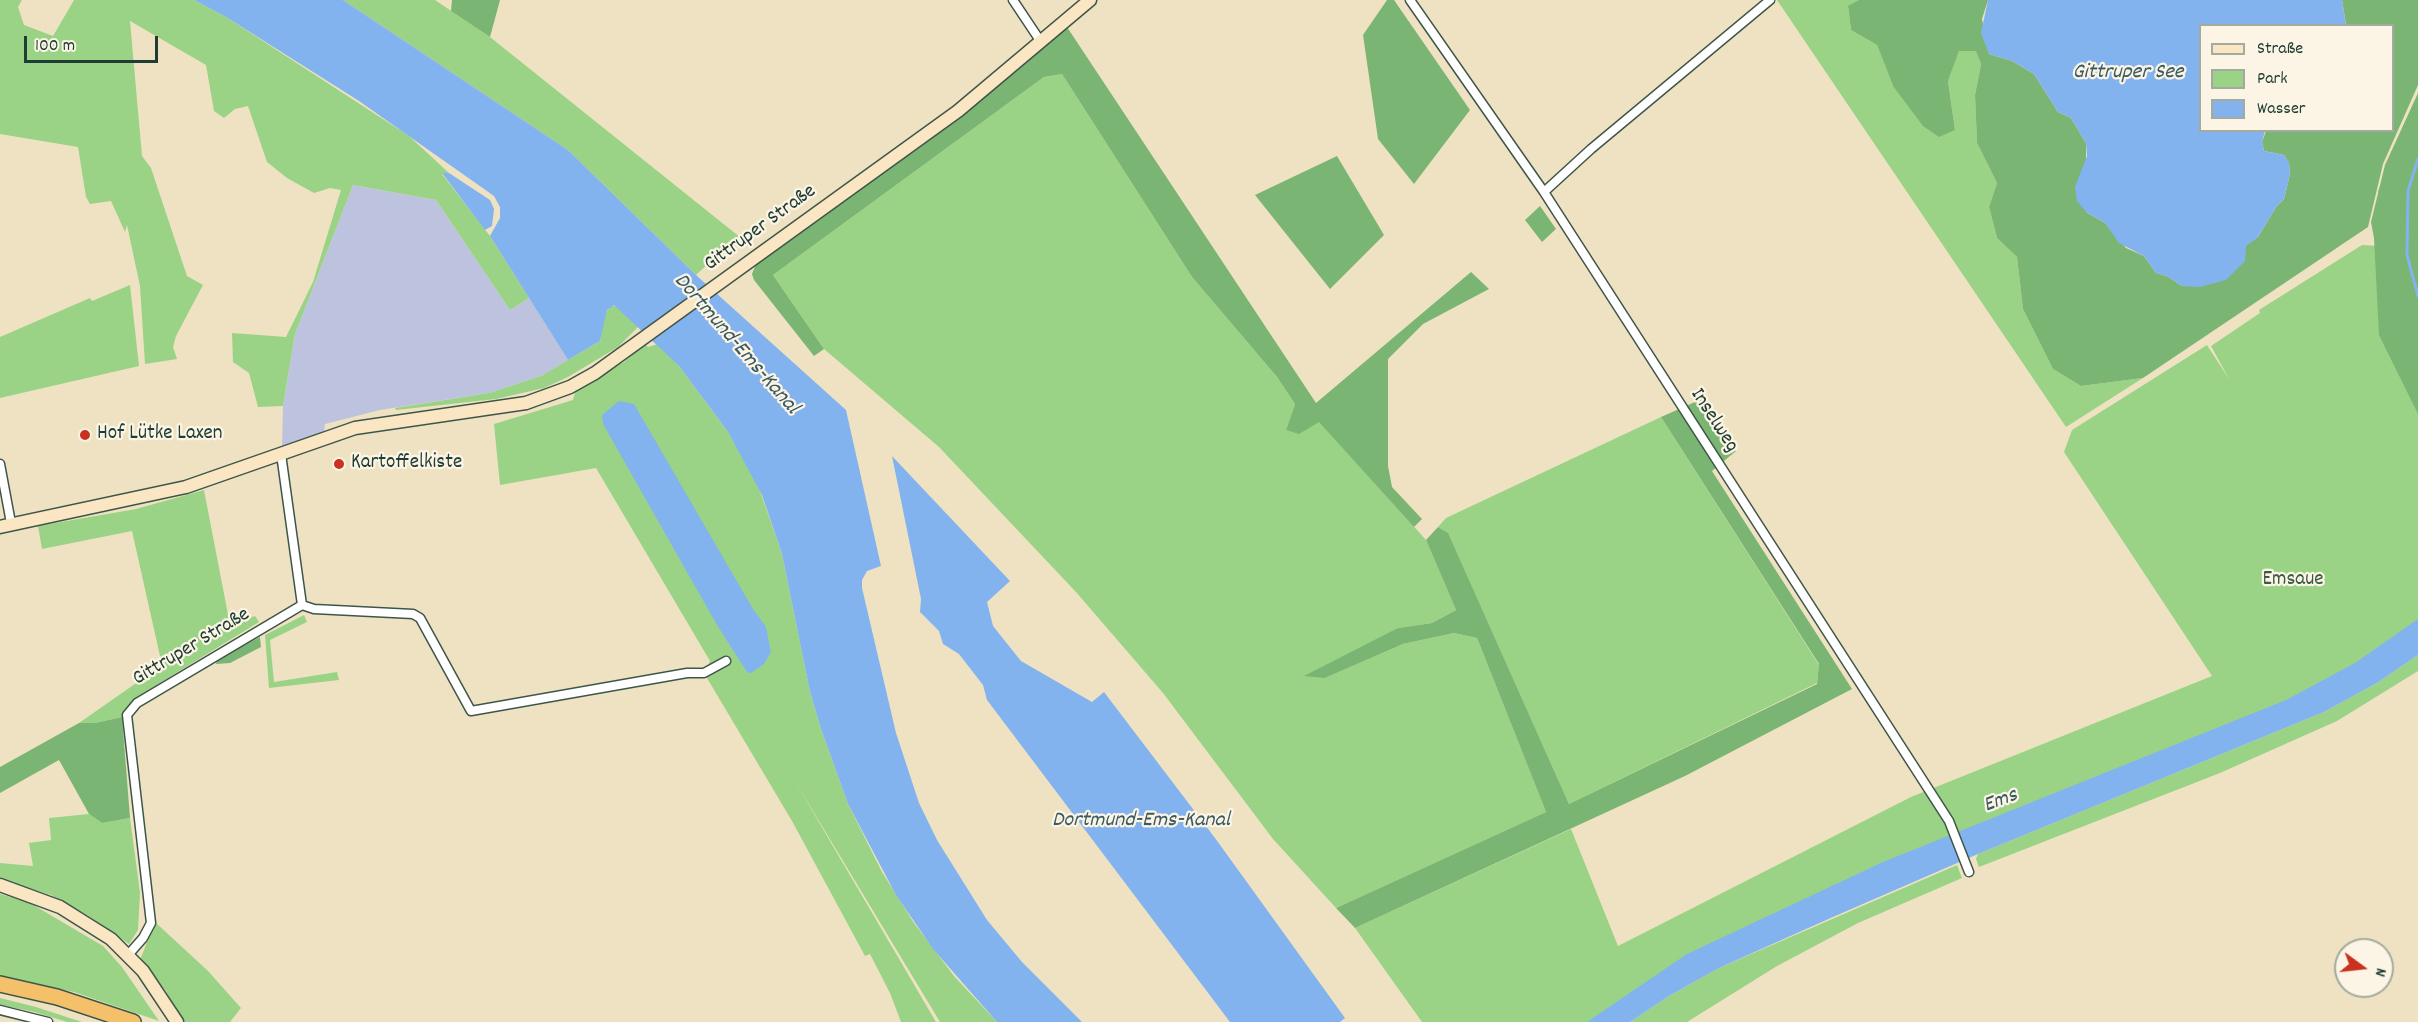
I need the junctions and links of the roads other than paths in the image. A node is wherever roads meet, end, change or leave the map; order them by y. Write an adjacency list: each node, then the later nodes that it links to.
1 (1013, 0): 5 (street)
2 (1090, 0): 5 (street, Gittruper Straße)
3 (1410, 0): 6 (street, Inselweg)
4 (1770, 0): 6 (street)
5 (1041, 42): 7 (street, Gittruper Straße)
6 (1544, 192): 12 (street, Inselweg)
7 (281, 454): 9 (street, Gittruper Straße); 10 (street)
8 (0, 464): 9 (street)
9 (5, 525)
10 (302, 605): 11 (street); 14 (street, Gittruper Straße)
11 (726, 661)
12 (1969, 872)
13 (0, 885): 14 (street)
14 (128, 955): 19 (street)
15 (0, 984): 18 (highway)
16 (0, 1010): 17 (street)
17 (48, 1022)
18 (133, 1022)
19 (177, 1022)

